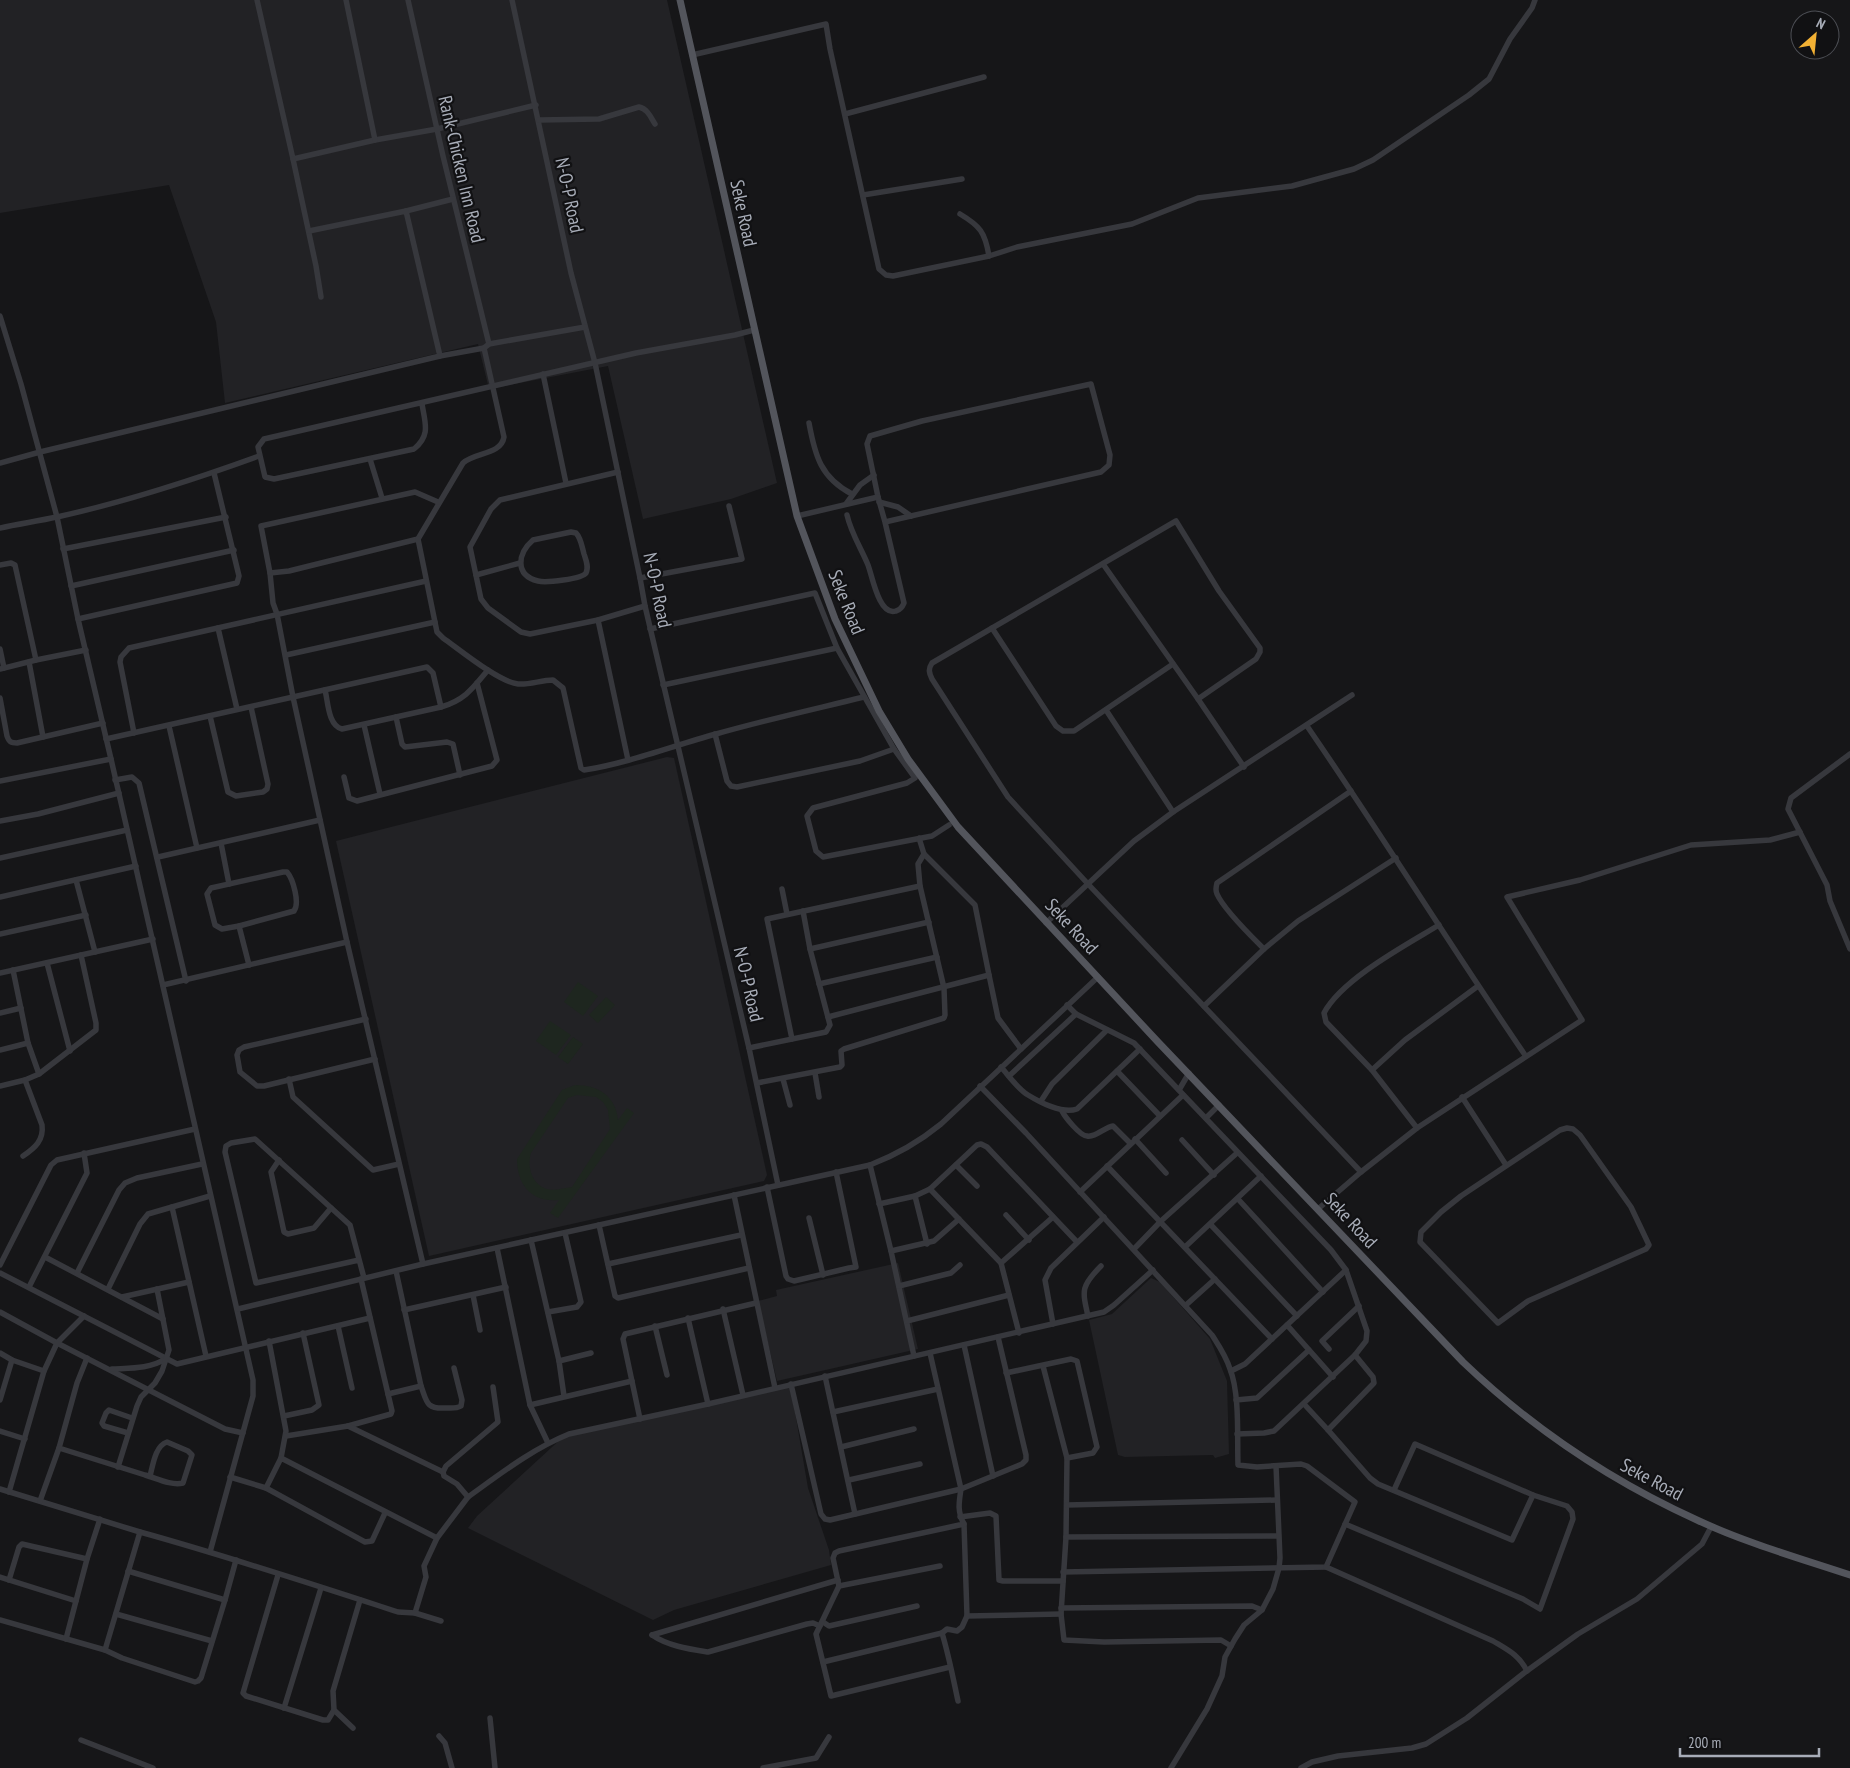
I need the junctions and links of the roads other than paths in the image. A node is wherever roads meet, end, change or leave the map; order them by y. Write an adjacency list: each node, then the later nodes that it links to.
1 (257, 0): 15 (street)
2 (346, 0): 14 (street)
3 (408, 0): 13 (street, Rank-Chicken Inn Road)
4 (512, 0): 9 (street, N-O-P Road)
5 (680, 0): 7 (main road, Seke Road)
6 (1535, 0): 22 (street)
7 (692, 55): 10 (street); 26 (main road, Seke Road)
8 (984, 77): 10 (street)
9 (536, 104): 11 (street, N-O-P Road); 13 (street)
10 (846, 114): 17 (street)
11 (539, 120): 12 (street); 25 (street, N-O-P Road)
12 (655, 124)
13 (437, 130): 14 (street); 18 (street, Rank-Chicken Inn Road)
14 (376, 140): 15 (street)
15 (293, 159): 21 (street)
16 (962, 179): 17 (street)
17 (863, 195): 22 (street)
18 (453, 199): 19 (street); 27 (street, Rank-Chicken Inn Road)
19 (406, 211): 21 (street); 28 (street)
20 (960, 214): 22 (street)
21 (309, 231): 23 (street)
22 (989, 256)
23 (321, 297)
24 (0, 320): 34 (street)
25 (585, 326): 27 (street); 29 (street, N-O-P Road)
26 (754, 330): 29 (street); 49 (main road, Seke Road)
27 (486, 346): 28 (street); 31 (street, Rank-Chicken Inn Road)
28 (440, 356): 34 (street)
29 (595, 363): 30 (street); 38 (street, N-O-P Road)
30 (543, 374): 31 (street); 41 (street)
31 (493, 386): 32 (street); 45 (street, Rank-Chicken Inn Road)
32 (422, 404): 35 (street); 36 (street)
33 (808, 423): 42 (street)
34 (40, 452): 37 (street); 51 (street)
35 (259, 456): 36 (street); 39 (street)
36 (370, 459): 43 (street)
37 (0, 463)
38 (618, 472): 41 (street); 63 (street, N-O-P Road)
39 (214, 473): 51 (street); 52 (street)
40 (874, 475): 42 (street); 44 (street); 50 (street)
41 (566, 483): 62 (street)
42 (852, 494): 46 (street)
43 (382, 498): 45 (street); 61 (street)
44 (878, 499): 46 (street); 50 (street); 53 (street)
45 (438, 502): 55 (street)
46 (846, 504): 49 (street)
47 (729, 506): 63 (street)
48 (847, 515): 53 (street)
49 (797, 516): 142 (main road, Seke Road)
50 (911, 516): 53 (street)
51 (57, 517): 54 (street); 56 (street)
52 (226, 517): 56 (street); 57 (street)
53 (885, 522)
54 (0, 528)
55 (418, 539): 61 (street); 64 (street)
56 (63, 549): 65 (street)
57 (234, 550): 65 (street); 68 (street)
58 (520, 563): 58 (street); 62 (street)
59 (1103, 564): 72 (street); 80 (street); 90 (street)
60 (0, 565): 78 (street)
61 (270, 573): 67 (street)
62 (476, 575): 69 (street)
63 (640, 578): 66 (street, N-O-P Road)
64 (426, 581): 67 (street); 70 (street)
65 (71, 586): 68 (street)
66 (645, 606): 69 (street); 73 (street, N-O-P Road)
67 (277, 614): 71 (street); 77 (street)
68 (78, 620): 76 (street)
69 (598, 620): 109 (street)
70 (435, 622): 77 (street); 82 (street)
71 (218, 628): 93 (street); 101 (street)
72 (992, 628): 94 (street); 134 (street)
73 (650, 629): 74 (street); 84 (street, N-O-P Road)
74 (837, 648): 84 (street); 88 (street)
75 (0, 649): 81 (street)
76 (86, 650): 78 (street); 97 (street)
77 (286, 655): 87 (street)
78 (36, 660): 79 (street)
79 (29, 662): 81 (street); 103 (street)
80 (1173, 664): 90 (street); 94 (street)
81 (2, 668)
82 (488, 670): 83 (street); 109 (street)
83 (477, 683): 92 (street); 111 (street)
84 (663, 684): 105 (street, N-O-P Road)
85 (325, 690): 87 (street); 92 (street); 98 (street)
86 (1352, 695): 100 (street)
87 (293, 697): 91 (street); 119 (street)
88 (864, 697): 102 (street); 106 (street)
89 (0, 698): 103 (street)
90 (1198, 699): 110 (street)
91 (252, 706): 93 (street); 95 (street)
92 (441, 707): 96 (street)
93 (237, 709): 95 (street)
94 (1106, 710): 118 (street)
95 (210, 716): 99 (street)
96 (396, 717): 98 (street); 111 (street)
97 (103, 723): 103 (street); 104 (street)
98 (364, 725): 117 (street)
99 (169, 726): 101 (street); 126 (street)
100 (1307, 726): 110 (street); 115 (street)
101 (134, 733): 104 (street)
102 (715, 734): 105 (street); 106 (street)
103 (43, 737)
104 (106, 739): 108 (street)
105 (678, 746): 109 (street); 175 (street, N-O-P Road)
106 (894, 749): 124 (street)
107 (1850, 754): 123 (street)
108 (111, 759): 113 (street); 114 (street)
109 (628, 760)
110 (1244, 767): 118 (street)
111 (460, 775): 117 (street)
112 (344, 777): 117 (street)
113 (115, 780): 116 (street); 128 (street)
114 (0, 781)
115 (1352, 791): 130 (street); 149 (street)
116 (119, 793): 120 (street); 122 (street)
117 (380, 794)
118 (1173, 812): 134 (street)
119 (320, 820): 125 (street); 147 (street)
120 (0, 821)
121 (949, 825): 124 (street)
122 (128, 830): 129 (street); 131 (street)
123 (1800, 832): 150 (street); 180 (street)
124 (919, 838): 127 (street)
125 (221, 843): 126 (street); 133 (street)
126 (197, 848): 128 (street)
127 (924, 854): 135 (street); 158 (street)
128 (158, 857): 160 (street)
129 (0, 858)
130 (1396, 858): 143 (street); 149 (street)
131 (136, 866): 132 (street); 146 (street)
132 (76, 880): 137 (street); 140 (street)
133 (229, 884): 144 (street); 144 (street)
134 (1088, 884): 142 (street); 166 (street)
135 (920, 886): 138 (street); 141 (street)
136 (782, 890): 139 (street)
137 (0, 897)
138 (803, 911): 139 (street); 148 (street)
139 (787, 914): 173 (street)
140 (86, 915): 145 (street); 151 (street)
141 (929, 922): 148 (street); 153 (street)
142 (1046, 923): 159 (main road, Seke Road)
143 (1440, 925): 163 (street); 183 (street)
144 (239, 926): 155 (street)
145 (0, 934)
146 (153, 939): 151 (street); 162 (street)
147 (347, 942): 155 (street); 171 (street)
148 (810, 949): 161 (street)
149 (1264, 949): 166 (street)
150 (1850, 949)
151 (95, 952): 152 (street)
152 (81, 955): 154 (street); 179 (street)
153 (937, 957): 161 (street); 164 (street)
154 (47, 963): 156 (street); 179 (street)
155 (249, 965): 160 (street)
156 (13, 970): 157 (street); 167 (street)
157 (0, 973)
158 (989, 975): 164 (street); 176 (street)
159 (1098, 977): 165 (street); 186 (main road, Seke Road)
160 (186, 981): 162 (street)
161 (818, 984): 170 (street)
162 (163, 985): 205 (street)
163 (1478, 986): 180 (street); 183 (street)
164 (944, 988): 170 (street); 185 (street)
165 (1067, 1005): 169 (street); 176 (street)
166 (1204, 1006): 219 (street)
167 (20, 1008): 168 (street); 174 (street)
168 (0, 1013)
169 (1076, 1014): 172 (street); 188 (street)
170 (828, 1017): 173 (street)
171 (366, 1018): 181 (street); 189 (street)
172 (1107, 1030): 177 (street); 198 (street)
173 (792, 1040): 175 (street)
174 (28, 1043): 178 (street); 187 (street)
175 (749, 1048): 192 (street, N-O-P Road)
176 (1021, 1049): 182 (street)
177 (1140, 1049): 184 (street); 195 (street)
178 (0, 1050)
179 (70, 1051): 187 (street)
180 (1526, 1055): 197 (street)
181 (375, 1059): 189 (street); 213 (street)
182 (1001, 1067): 188 (street); 194 (street)
183 (1372, 1070): 204 (street)
184 (1117, 1071): 201 (street); 202 (street)
185 (815, 1073): 190 (street); 196 (street)
186 (1189, 1073): 195 (street); 200 (main road, Seke Road)
187 (40, 1074): 191 (street)
188 (1009, 1076): 198 (street)
189 (289, 1079): 213 (street)
190 (783, 1079): 192 (street); 199 (street)
191 (25, 1080): 193 (street); 210 (street)
192 (757, 1083): 223 (street, N-O-P Road)
193 (0, 1086)
194 (980, 1086): 214 (street); 227 (street)
195 (1181, 1092): 202 (street); 203 (street)
196 (819, 1097)
197 (1462, 1097): 204 (street); 216 (street)
198 (1041, 1101): 201 (street)
199 (790, 1105)
200 (1219, 1105): 203 (street); 235 (main road, Seke Road)
201 (1062, 1111): 207 (street)
202 (1160, 1116): 207 (street)
203 (1206, 1118): 209 (street)
204 (1417, 1128): 219 (street)
205 (195, 1129): 208 (street); 212 (street)
206 (1182, 1140): 221 (street)
207 (1133, 1141): 217 (street); 220 (street)
208 (84, 1153): 254 (street); 259 (street)
209 (1237, 1153): 221 (street); 222 (street)
210 (23, 1156)
211 (279, 1160): 234 (street); 234 (street); 255 (street)
212 (202, 1164): 229 (street); 267 (street)
213 (399, 1164): 256 (street)
214 (870, 1165): 218 (street); 232 (street)
215 (956, 1165): 224 (street); 226 (street); 237 (street)
216 (1506, 1165): 216 (street)
217 (1107, 1166): 227 (street); 241 (street)
218 (836, 1172): 223 (street); 268 (street)
219 (1360, 1172): 235 (street)
220 (1166, 1174)
221 (1214, 1175): 241 (street)
222 (1261, 1176): 231 (street); 264 (street)
223 (778, 1185): 225 (street)
224 (977, 1186)
225 (767, 1187): 228 (street); 268 (street)
226 (930, 1189): 230 (street); 240 (street)
227 (1080, 1192): 238 (street)
228 (734, 1195): 243 (street); 245 (street)
229 (210, 1196): 233 (street); 284 (street)
230 (915, 1196): 232 (street); 249 (street)
231 (1238, 1200): 242 (street); 277 (street)
232 (880, 1204): 253 (street)
233 (172, 1207): 271 (street); 275 (street)
234 (331, 1208): 255 (street)
235 (1318, 1209): 388 (main road, Seke Road)
236 (1006, 1215): 247 (street)
237 (1053, 1217): 247 (street); 248 (street)
238 (1104, 1217): 248 (street); 252 (street)
239 (809, 1218): 268 (street)
240 (959, 1219): 249 (street); 258 (street)
241 (1161, 1221): 250 (street); 252 (street)
242 (1211, 1224): 250 (street); 291 (street)
243 (599, 1225): 244 (street); 257 (street)
244 (565, 1233): 246 (street); 288 (street)
245 (741, 1235): 257 (street); 262 (street)
246 (531, 1240): 251 (street); 288 (street)
247 (1029, 1240): 258 (street)
248 (1077, 1242): 296 (street)
249 (927, 1244): 253 (street)
250 (1185, 1247): 269 (street)
251 (497, 1248): 256 (street); 274 (street)
252 (1134, 1249): 263 (street)
253 (891, 1251): 272 (street)
254 (45, 1257): 267 (street); 273 (street)
255 (359, 1260): 270 (street)
256 (423, 1264): 265 (street)
257 (608, 1264): 262 (street)
258 (1001, 1264): 279 (street)
259 (0, 1265)
260 (960, 1265): 272 (street)
261 (1101, 1266): 290 (street)
262 (749, 1268): 281 (street)
263 (1153, 1270): 282 (street); 290 (street)
264 (1346, 1270): 277 (street); 283 (street)
265 (396, 1271): 270 (street); 285 (street)
266 (0, 1273): 273 (street)
267 (77, 1273): 275 (street)
268 (823, 1275)
269 (1215, 1278): 282 (street); 304 (street)
270 (362, 1279): 284 (street); 293 (street)
271 (189, 1282): 276 (street); 315 (street)
272 (899, 1286): 295 (street)
273 (29, 1287): 289 (street)
274 (506, 1287): 278 (street); 345 (street)
275 (108, 1289): 280 (street)
276 (157, 1289): 280 (street); 292 (street)
277 (1323, 1292): 291 (street)
278 (473, 1295): 285 (street); 300 (street)
279 (1009, 1295): 295 (street); 301 (street)
280 (122, 1296): 292 (street)
281 (756, 1303): 286 (street); 335 (street)
282 (1186, 1305): 324 (street)
283 (1359, 1306): 309 (street); 314 (street)
284 (238, 1309): 308 (street)
285 (404, 1310): 332 (street)
286 (723, 1310): 294 (street); 339 (street)
287 (0, 1312): 306 (street)
288 (548, 1312): 320 (street)
289 (84, 1316): 306 (street); 318 (street)
290 (1088, 1316): 296 (street)
291 (1297, 1316): 297 (street)
292 (163, 1318): 318 (street)
293 (370, 1318): 298 (street); 338 (street)
294 (688, 1318): 299 (street); 343 (street)
295 (907, 1321): 316 (street)
296 (1053, 1324): 301 (street)
297 (1287, 1325): 304 (street); 310 (street)
298 (338, 1326): 302 (street); 334 (street)
299 (654, 1326): 327 (street); 330 (street)
300 (480, 1330)
301 (1019, 1332): 303 (street)
302 (303, 1333): 305 (street); 347 (street)
303 (998, 1337): 307 (street); 326 (street)
304 (1272, 1339): 324 (street)
305 (269, 1341): 308 (street); 347 (street)
306 (57, 1344): 317 (street); 325 (street)
307 (964, 1344): 311 (street); 369 (street)
308 (245, 1346): 315 (street); 355 (street)
309 (1329, 1349)
310 (1310, 1350): 329 (street); 342 (street)
311 (930, 1352): 316 (street); 336 (street)
312 (0, 1353): 319 (street)
313 (591, 1353): 320 (street)
314 (1355, 1355): 329 (street); 353 (street)
315 (206, 1356): 318 (street)
316 (914, 1356): 328 (street)
317 (87, 1358): 323 (street); 361 (street)
318 (165, 1358): 323 (street); 337 (street)
319 (12, 1360): 325 (street); 341 (street)
320 (559, 1361): 340 (street)
321 (1043, 1366): 326 (street); 363 (street); 363 (street)
322 (454, 1368): 332 (street)
323 (110, 1369): 337 (street)
324 (1231, 1370): 342 (street)
325 (44, 1371): 358 (street)
326 (1006, 1373): 369 (street)
327 (667, 1375)
328 (825, 1376): 331 (street); 346 (street)
329 (1333, 1377): 344 (street)
330 (632, 1381): 340 (street); 349 (street)
331 (792, 1384): 335 (street); 383 (street)
332 (421, 1386): 338 (street)
333 (493, 1387): 367 (street)
334 (352, 1388)
335 (775, 1388): 339 (street)
336 (938, 1389): 346 (street); 374 (street)
337 (148, 1390): 348 (street); 355 (street)
338 (388, 1394): 350 (street)
339 (744, 1395): 343 (street)
340 (564, 1396): 345 (street)
341 (0, 1400)
342 (1236, 1400): 356 (street)
343 (708, 1404): 349 (street)
344 (1304, 1404): 353 (street); 356 (street)
345 (530, 1405): 359 (street)
346 (833, 1412): 360 (street)
347 (284, 1416): 357 (street)
348 (132, 1418): 354 (street); 354 (street)
349 (640, 1419): 359 (street)
350 (348, 1426): 357 (street); 367 (street)
351 (914, 1429): 360 (street)
352 (0, 1430): 358 (street)
353 (1328, 1430): 375 (street)
354 (128, 1433): 366 (street)
355 (244, 1433): 370 (street)
356 (1237, 1434): 365 (street)
357 (286, 1436): 362 (street)
358 (25, 1439): 376 (street)
359 (548, 1443): 378 (street)
360 (841, 1447): 371 (street)
361 (59, 1448): 366 (street); 380 (street)
362 (281, 1458): 372 (street); 382 (street)
363 (1067, 1458): 381 (street)
364 (920, 1464): 371 (street)
365 (1276, 1466): 379 (street); 387 (street)
366 (118, 1467): 368 (street)
367 (443, 1472): 378 (street)
368 (150, 1476): 368 (street)
369 (993, 1476): 374 (street)
370 (230, 1477): 372 (street); 393 (street)
371 (849, 1480): 383 (street)
372 (266, 1488): 382 (street)
373 (0, 1489): 376 (street)
374 (961, 1489): 383 (street); 384 (street)
375 (1394, 1490): 377 (street); 377 (street)
376 (9, 1492): 380 (street)
377 (1532, 1495): 387 (street)
378 (468, 1497): 392 (street)
379 (1277, 1500): 381 (street); 390 (street)
380 (40, 1501): 385 (street)
381 (1067, 1506): 391 (street)
382 (385, 1513): 392 (street)
383 (855, 1514)
384 (960, 1517): 386 (street); 405 (street)
385 (100, 1519): 389 (street); 394 (street)
386 (964, 1524): 406 (street); 416 (street)
387 (1345, 1524): 397 (street)
388 (1711, 1526): 402 (main road, Seke Road); 427 (street)
389 (140, 1532): 393 (street); 399 (street)
390 (1278, 1536): 391 (street); 398 (street)
391 (1066, 1537): 400 (street)
392 (437, 1538): 414 (street)
393 (210, 1552): 395 (street)
394 (87, 1559): 404 (street); 410 (street)
395 (236, 1560): 401 (street); 408 (street)
396 (940, 1566): 406 (street)
397 (1326, 1567): 398 (street); 427 (street)
398 (1279, 1568): 400 (street); 412 (street)
399 (128, 1570): 408 (street); 415 (street)
400 (1063, 1572): 405 (street)
401 (278, 1574): 407 (street); 429 (street)
402 (1850, 1576)
403 (0, 1577): 404 (street)
404 (9, 1580): 410 (street)
405 (1062, 1580): 413 (street)
406 (839, 1583): 419 (street); 419 (street)
407 (321, 1588): 409 (street); 429 (street)
408 (225, 1600): 422 (street)
409 (360, 1600): 414 (street); 430 (street)
410 (76, 1601): 421 (street)
411 (917, 1606): 419 (street)
412 (1262, 1610): 413 (street); 423 (street)
413 (1061, 1611): 416 (street); 423 (street)
414 (415, 1613): 418 (street)
415 (116, 1614): 422 (street); 424 (street)
416 (967, 1616): 420 (street)
417 (0, 1620): 421 (street)
418 (441, 1621)
419 (822, 1624): 425 (street)
420 (942, 1634): 425 (street); 426 (street)
421 (66, 1639): 424 (street)
422 (212, 1641): 424 (street)
423 (1231, 1646): 440 (street)
424 (105, 1650)
425 (823, 1662): 426 (street)
426 (950, 1667): 428 (street)
427 (1527, 1671): 441 (street)
428 (958, 1701)
429 (284, 1708): 430 (street)
430 (334, 1710): 432 (street)
431 (490, 1718): 438 (street)
432 (353, 1728)
433 (439, 1736): 437 (street)
434 (830, 1737): 439 (street)
435 (81, 1740): 436 (street)
436 (152, 1768)
437 (452, 1768)
438 (495, 1768)
439 (763, 1768)
440 (1171, 1768)
441 (1302, 1768)

